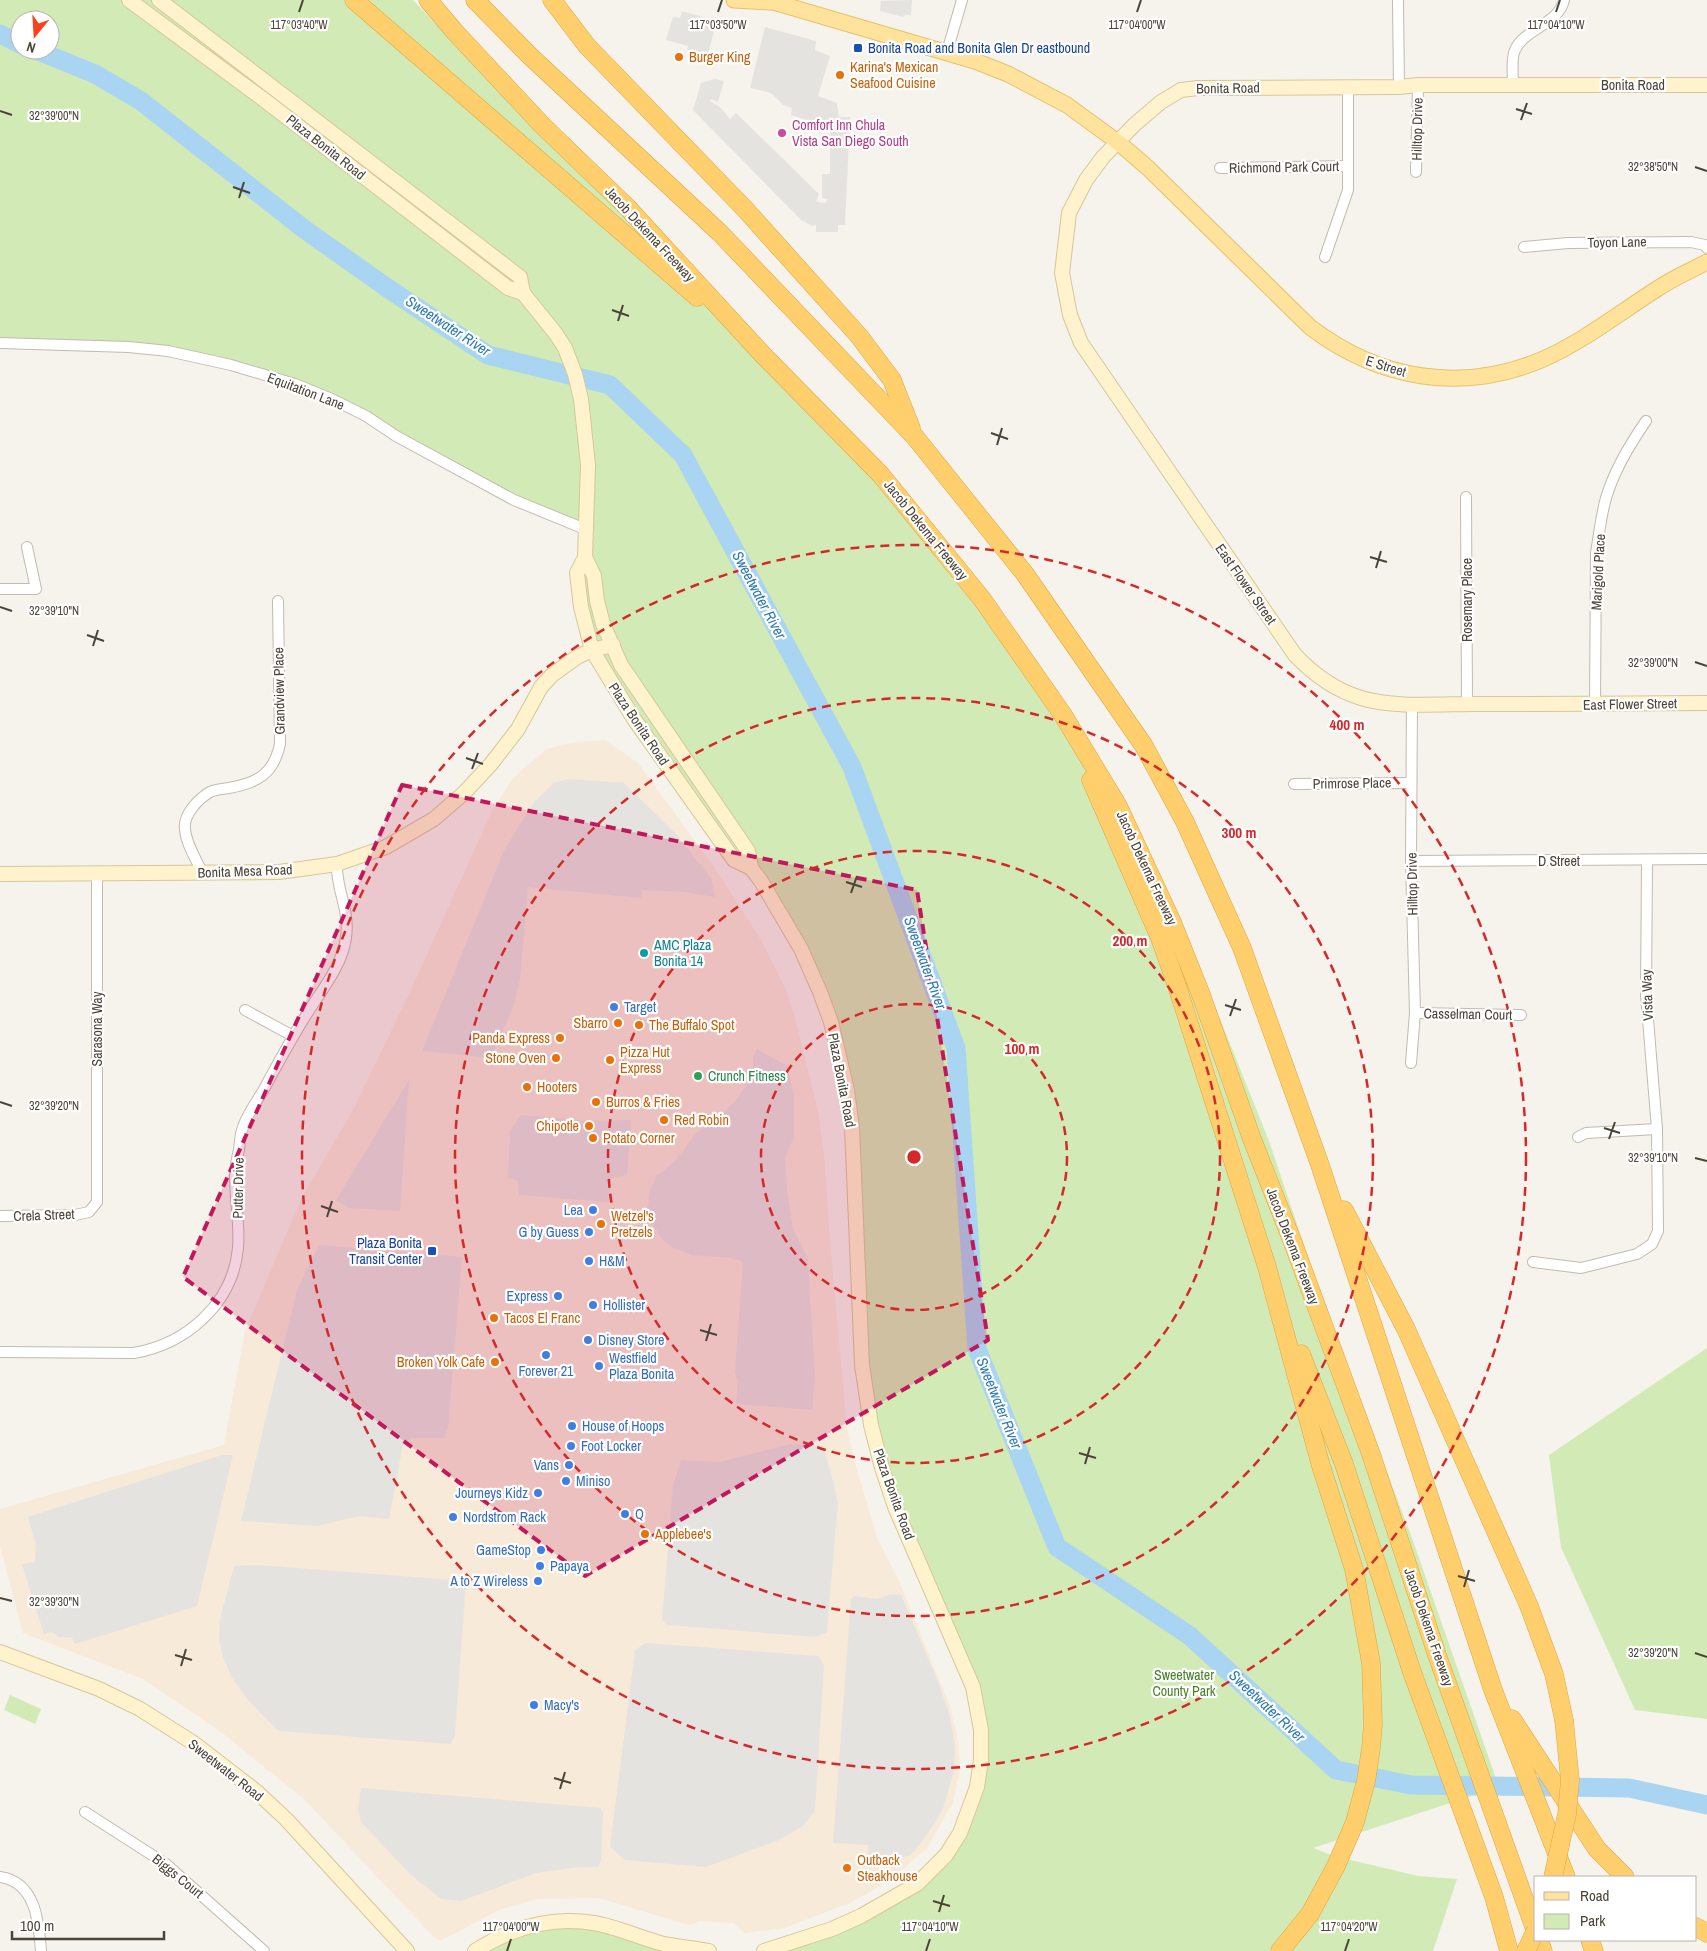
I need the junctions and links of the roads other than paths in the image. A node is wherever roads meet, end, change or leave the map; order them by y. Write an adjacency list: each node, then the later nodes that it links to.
1 (129, 0): 28 (main road, Plaza Bonita Road)
2 (159, 0): 28 (main road, Plaza Bonita Road)
3 (354, 0): 30 (highway)
4 (428, 0): 30 (highway, Jacob Dekema Freeway)
5 (475, 0): 32 (highway)
6 (552, 0): 13 (highway)
7 (568, 0): 13 (highway)
8 (734, 0): 12 (main road)
9 (962, 0): 14 (street)
10 (1398, 0): 19 (street, Hilltop Drive)
11 (1564, 0): 17 (street)
12 (769, 1): 14 (main road)
13 (575, 31): 32 (highway)
14 (947, 52): 20 (main road)
15 (1418, 85): 17 (main road, Bonita Road); 19 (main road, Bonita Road); 23 (street, Hilltop Drive)
16 (1348, 86): 19 (main road, Bonita Road); 20 (main road, Bonita Road); 21 (street)
17 (1513, 86): 18 (main road, Bonita Road)
18 (1707, 86)
19 (1398, 87)
20 (1119, 143): 27 (main road, E Street); 42 (main road, East Flower Street)
21 (1348, 166): 22 (street, Richmond Park Court); 26 (street)
22 (1220, 168)
23 (1416, 172)
24 (1524, 247): 25 (street, Toyon Lane)
25 (1707, 248)
26 (1325, 257)
27 (1707, 262)
28 (523, 293): 34 (main road, Plaza Bonita Road)
29 (0, 343): 34 (street, Equitation Lane)
30 (764, 355): 45 (highway, Jacob Dekema Freeway)
31 (1646, 421): 44 (street, Marigold Place)
32 (915, 437): 63 (highway)
33 (1466, 497): 43 (street, Rosemary Place)
34 (585, 529): 36 (main road, Plaza Bonita Road)
35 (27, 547): 37 (street)
36 (585, 557): 39 (main road, Plaza Bonita Road); 40 (main road, Plaza Bonita Road)
37 (0, 589)
38 (278, 601): 54 (street, Grandview Place)
39 (613, 645): 40 (main road, Bonita Mesa Road); 52 (main road, Plaza Bonita Road)
40 (592, 650): 51 (main road, Bonita Mesa Road); 52 (main road, Plaza Bonita Road)
41 (1707, 703): 44 (main road, East Flower Street)
42 (1412, 704): 43 (main road, East Flower Street); 46 (street, Hilltop Drive)
43 (1467, 704): 44 (main road, East Flower Street)
44 (1595, 704)
45 (1063, 715): 67 (highway); 76 (highway, Jacob Dekema Freeway)
46 (1411, 783): 47 (street, Primrose Place); 49 (street, Hilltop Drive)
47 (1294, 784)
48 (1707, 859): 50 (street, D Street)
49 (1411, 861): 50 (street, D Street); 57 (street, Hilltop Drive)
50 (1647, 861): 61 (street, Vista Way)
51 (337, 864): 54 (main road, Bonita Mesa Road); 59 (street, Putter Drive)
52 (751, 868): 83 (main road, Plaza Bonita Road)
53 (97, 872): 54 (main road, Bonita Mesa Road); 55 (main road, Bonita Mesa Road); 64 (street, Sarasona Way)
54 (202, 872)
55 (0, 874)
56 (245, 1010): 59 (street)
57 (1415, 1013): 58 (street, Casselman Court); 60 (street, Hilltop Drive)
58 (1521, 1015)
59 (293, 1036): 68 (street, Putter Drive)
60 (1411, 1063)
61 (1657, 1129): 62 (street); 66 (street, Vista Way)
62 (1578, 1137)
63 (1320, 1165): 70 (highway); 72 (highway, bridge)
64 (98, 1186): 65 (street, Crela Street)
65 (0, 1216)
66 (1533, 1262)
67 (1267, 1267): 84 (highway); 85 (highway)
68 (0, 1352)
69 (0, 1652): 80 (main road, Sweetwater Road)
70 (1493, 1690): 73 (highway, bridge); 74 (highway)
71 (85, 1812): 79 (street, Biggs Court)
72 (1554, 1876)
73 (1566, 1876)
74 (1624, 1876)
75 (0, 1877): 78 (street)
76 (1534, 1926)
77 (1534, 1935): 86 (highway, bridge)
78 (41, 1951)
79 (264, 1951)
80 (407, 1951)
81 (475, 1951): 82 (main road)
82 (709, 1951)
83 (764, 1951)
84 (1280, 1951)
85 (1509, 1951)
86 (1526, 1951)

